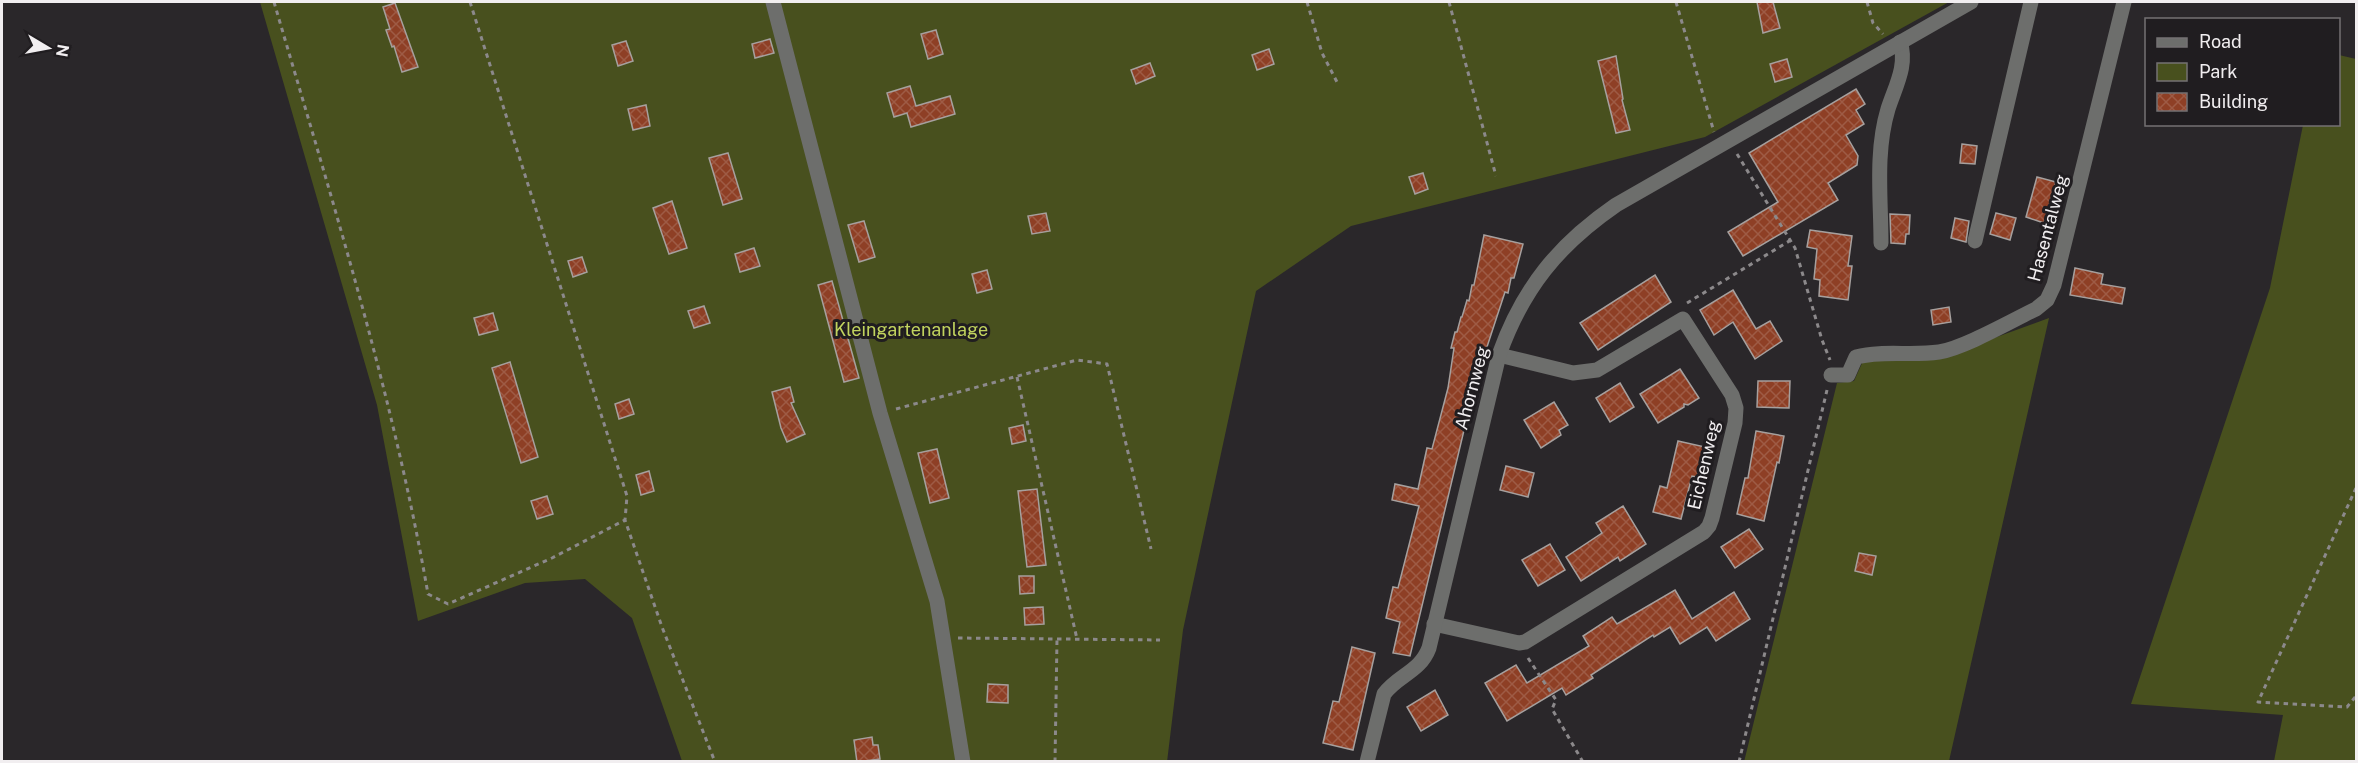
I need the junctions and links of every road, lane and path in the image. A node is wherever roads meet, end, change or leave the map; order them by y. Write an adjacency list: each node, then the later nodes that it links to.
1 (274, 2): 24 (path)
2 (470, 2): 24 (path)
3 (773, 2): 22 (street)
4 (1307, 2): 12 (path)
5 (1449, 2): 14 (path)
6 (1676, 2): 13 (path)
7 (1867, 2): 11 (path)
8 (1971, 2): 11 (street)
9 (2031, 2): 16 (street)
10 (2124, 2): 20 (street, Hasentalweg)
11 (1895, 45): 13 (street); 17 (street)
12 (1338, 84)
13 (1724, 144): 15 (path); 19 (street, Ahornweg)
14 (1496, 176)
15 (1791, 240): 18 (path); 20 (path)
16 (1975, 242)
17 (1881, 243)
18 (1670, 326): 19 (street); 31 (street, Eichenweg)
19 (1499, 355): 26 (street, Ahornweg)
20 (1831, 375): 38 (path)
21 (1017, 377): 22 (path); 25 (path); 29 (path)
22 (880, 413): 27 (street)
23 (2356, 488): 32 (path)
24 (625, 520): 33 (path)
25 (1151, 549)
26 (1434, 624): 31 (street); 36 (street, Ahornweg)
27 (943, 638): 28 (path); 34 (street)
28 (1057, 639): 29 (path); 35 (path)
29 (1077, 639): 30 (path)
30 (1160, 640)
31 (1519, 643): 37 (path)
32 (2356, 696)
33 (714, 762)
34 (963, 762)
35 (1055, 762)
36 (1367, 762)
37 (1583, 762)
38 (1738, 762)

